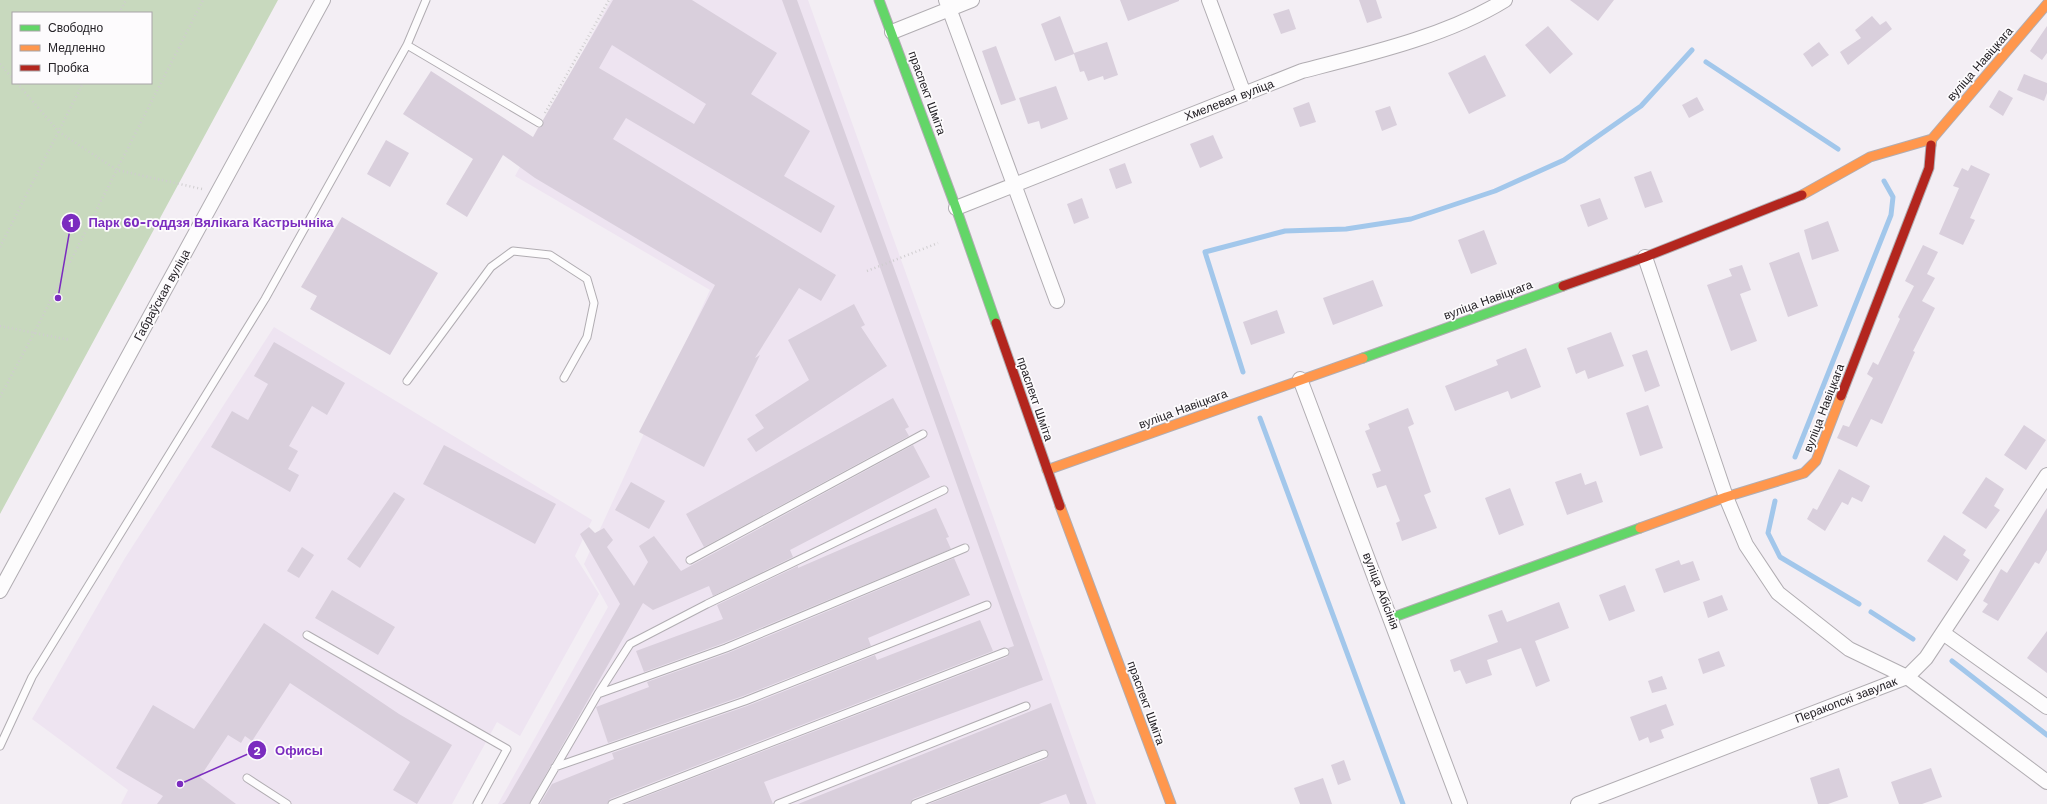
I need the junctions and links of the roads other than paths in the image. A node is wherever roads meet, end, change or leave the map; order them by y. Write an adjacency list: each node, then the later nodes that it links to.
1 (323, 0): 28 (street, Габраўская вуліца)
2 (426, 0): 10 (lane)
3 (880, 0): 9 (street, праспект Шміта)
4 (972, 0): 7 (street)
5 (1209, 0): 11 (street)
6 (1505, 0): 11 (street, Хмелевая вуліца)
7 (947, 4): 9 (street); 14 (street)
8 (2047, 4): 13 (street, вуліца Навіцкага)
9 (892, 32): 15 (street, праспект Шміта)
10 (407, 45): 12 (lane); 38 (lane)
11 (1244, 94): 14 (street, Хмелевая вуліца)
12 (539, 123)
13 (1932, 139): 16 (street, вуліца Навіцкага); 25 (street, вуліца Навіцкага)
14 (1015, 184): 15 (street, Хмелевая вуліца); 17 (street)
15 (956, 208): 22 (street, праспект Шміта)
16 (1645, 257): 19 (street, вуліца Навіцкага); 25 (street)
17 (1057, 301)
18 (564, 378): 20 (lane)
19 (1300, 379): 22 (street, вуліца Навіцкага); 30 (street, вуліца Абісінія)
20 (407, 381)
21 (923, 434): 27 (lane)
22 (1047, 470): 49 (street, праспект Шміта)
23 (2047, 475): 31 (street, Перакопскі завулак)
24 (944, 490): 35 (lane)
25 (1726, 497): 30 (street, вуліца Навіцкага); 34 (street)
26 (965, 548): 35 (lane)
27 (690, 560)
28 (0, 591)
29 (987, 605): 40 (lane)
30 (1391, 618): 50 (street, вуліца Абісінія)
31 (1943, 633): 34 (street, Перакопскі завулак); 37 (street)
32 (307, 634): 44 (lane)
33 (1006, 652): 46 (lane)
34 (1907, 677): 42 (street); 51 (street, Перакопскі завулак)
35 (598, 694): 40 (lane)
36 (1026, 706): 47 (lane)
37 (2047, 707)
38 (0, 746)
39 (1044, 754): 48 (lane)
40 (555, 767): 45 (lane)
41 (247, 778): 43 (lane)
42 (2047, 782)
43 (287, 804)
44 (477, 804)
45 (534, 804)
46 (612, 804)
47 (778, 804)
48 (915, 804)
49 (1171, 804)
50 (1460, 804)
51 (1578, 804)

